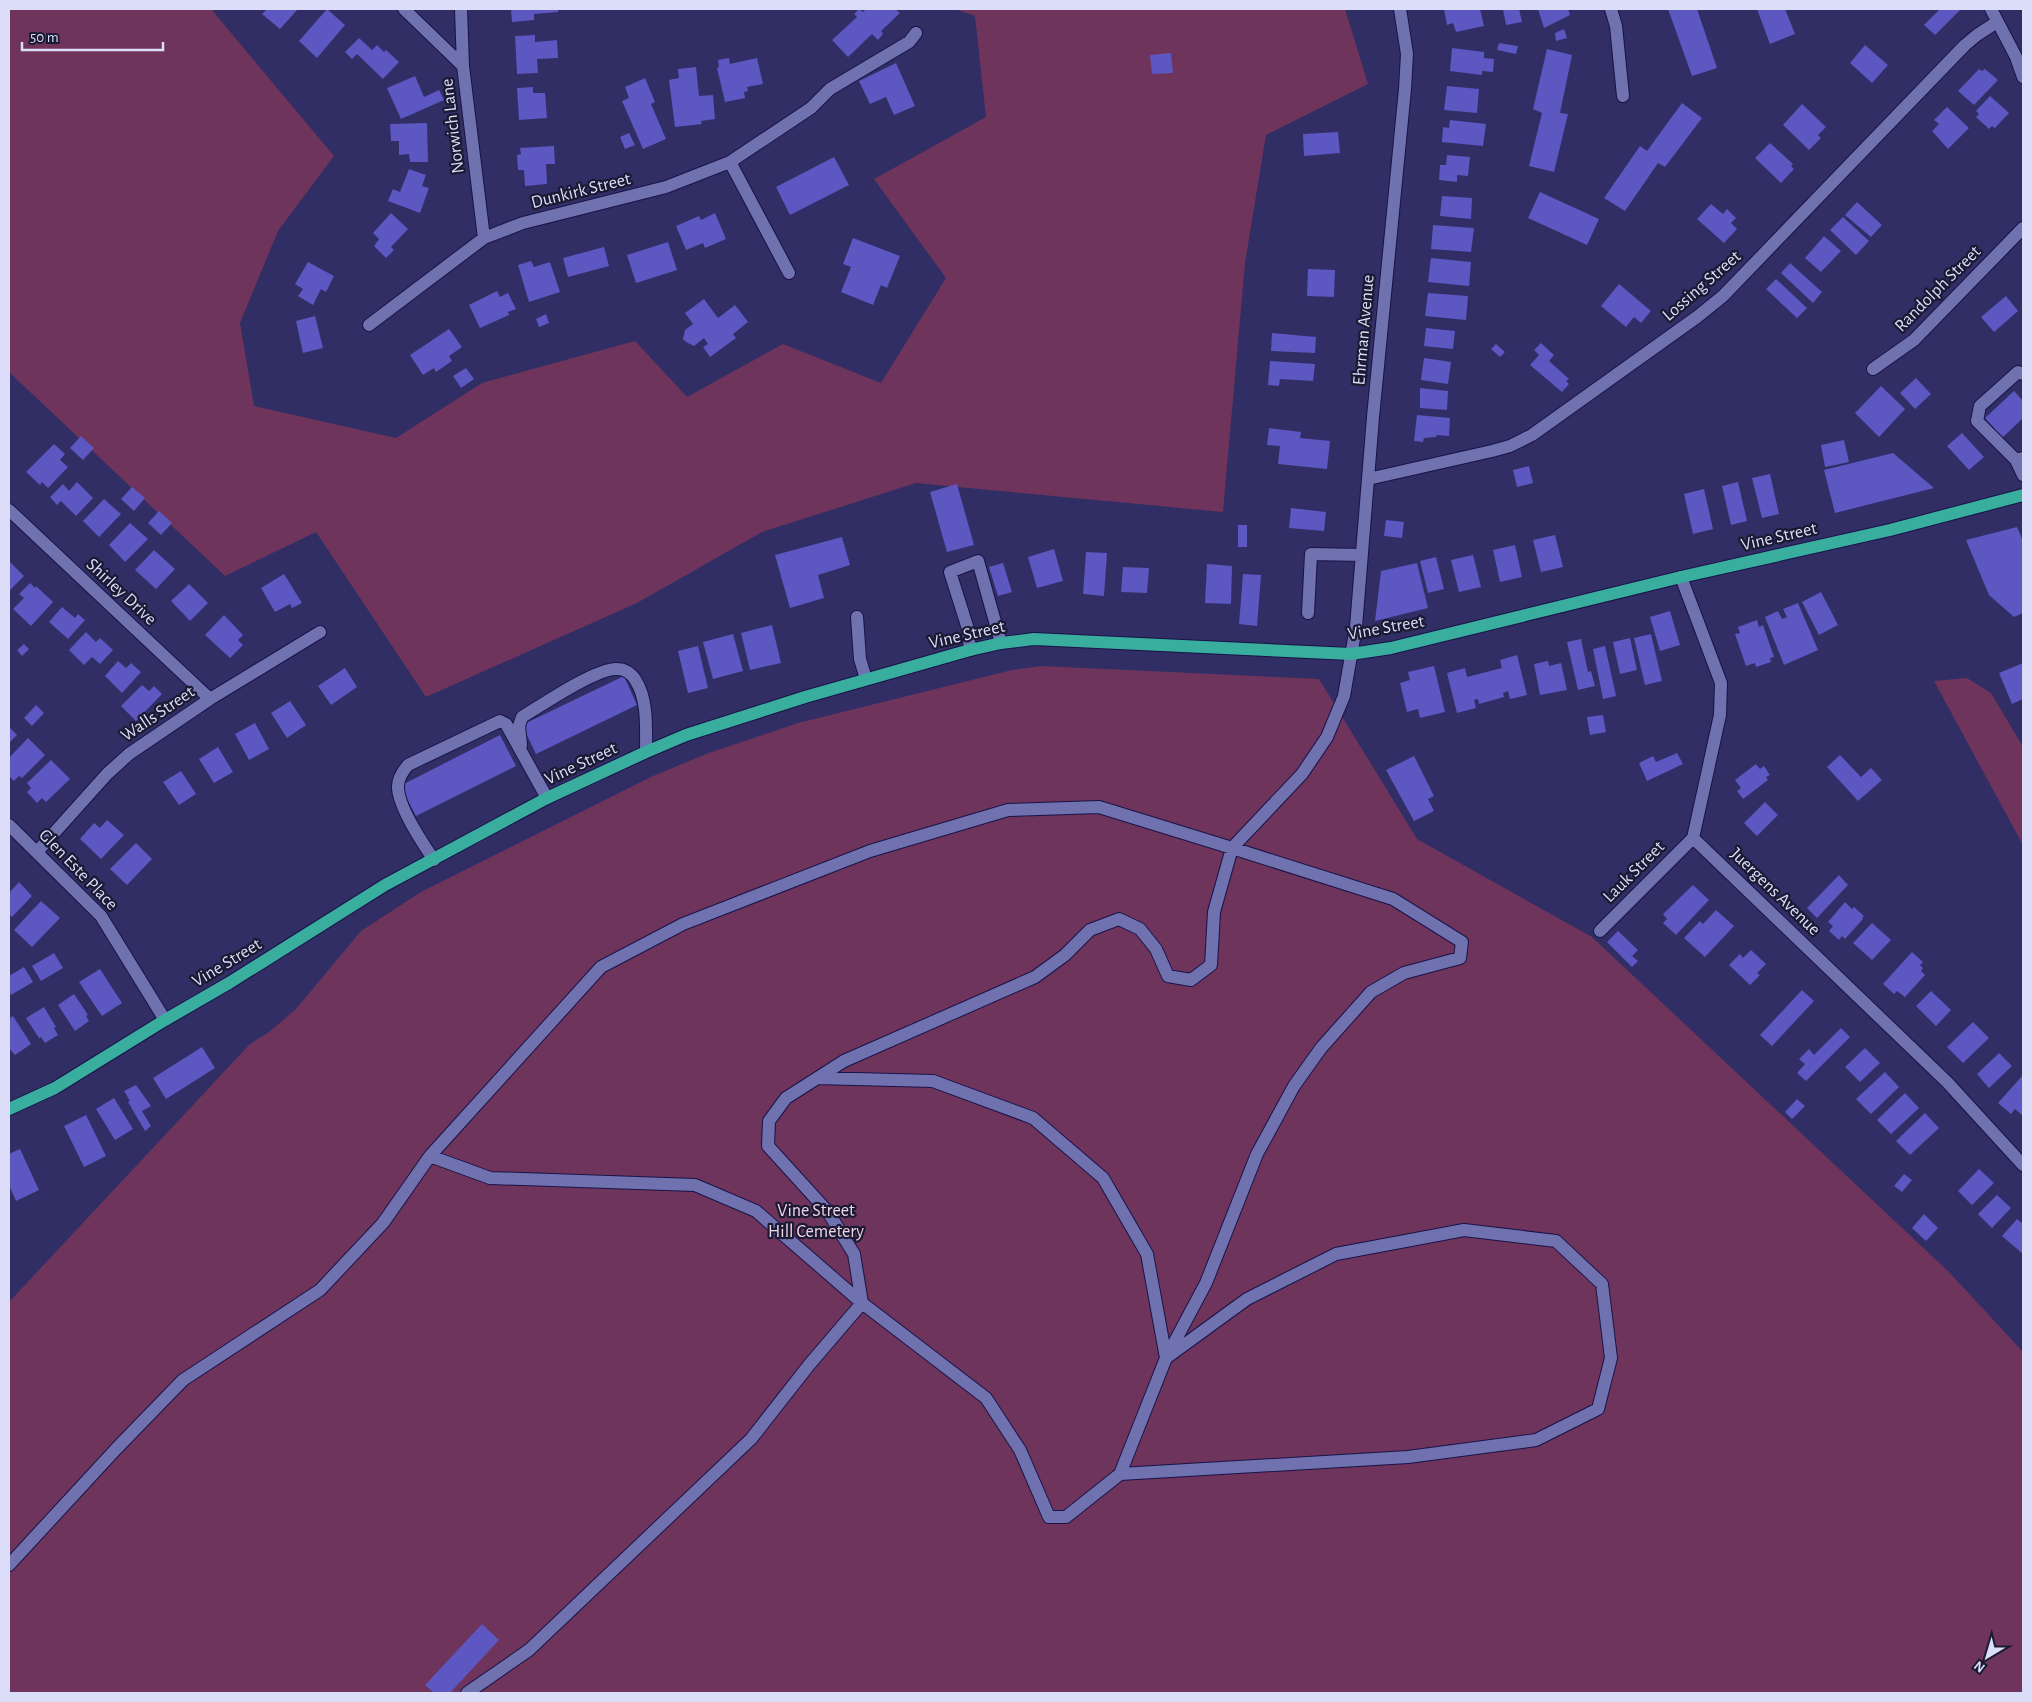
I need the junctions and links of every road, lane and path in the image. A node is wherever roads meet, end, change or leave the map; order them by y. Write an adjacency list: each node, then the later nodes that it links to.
1 (404, 9): 8 (street)
2 (461, 9): 8 (street, Norwich Lane)
3 (1400, 9): 20 (street, Ehrman Avenue)
4 (1611, 9): 10 (street)
5 (1991, 9): 6 (street)
6 (1997, 22): 9 (street); 20 (street, Lossing Street)
7 (916, 32): 11 (street, Dunkirk Street)
8 (463, 66): 13 (street, Norwich Lane)
9 (2023, 77)
10 (1623, 96)
11 (730, 162): 13 (street, Dunkirk Street); 14 (street)
12 (2023, 228): 16 (street, Randolph Street)
13 (484, 238): 15 (street, Dunkirk Street)
14 (790, 272)
15 (369, 325)
16 (1873, 369)
17 (2023, 374): 18 (street)
18 (2020, 459): 19 (street)
19 (2023, 475)
20 (1368, 479): 23 (street, Ehrman Avenue)
21 (2023, 495): 24 (main road, Vine Street)
22 (9, 510): 32 (street, Shirley Drive)
23 (1362, 555): 25 (street); 30 (street, Ehrman Avenue)
24 (1680, 577): 30 (main road, Vine Street); 37 (street)
25 (1308, 613)
26 (857, 617): 31 (street)
27 (320, 632): 32 (street, Walls Street)
28 (1001, 643): 29 (main road, Vine Street); 29 (street); 30 (main road, Vine Street)
29 (970, 650): 31 (main road, Vine Street)
30 (1351, 654): 38 (street, Ehrman Avenue)
31 (866, 679): 34 (main road, Vine Street)
32 (210, 700): 39 (street, Walls Street)
33 (522, 752): 34 (street); 35 (street); 40 (street)
34 (646, 752): 35 (main road, Vine Street)
35 (547, 798): 40 (main road, Vine Street)
36 (9, 825): 39 (street, Glen Este Place)
37 (1693, 838): 41 (street, Lauk Street); 46 (street, Juergens Avenue)
38 (1232, 848): 43 (street); 45 (street); 48 (street)
39 (37, 852): 42 (street, Glen Este Place)
40 (434, 860): 42 (main road, Vine Street)
41 (1600, 931)
42 (165, 1020): 44 (main road, Vine Street)
43 (817, 1078): 47 (street); 48 (street)
44 (9, 1109)
45 (430, 1156): 47 (street); 50 (street)
46 (2023, 1165)
47 (862, 1302): 49 (street); 51 (street)
48 (1166, 1358): 49 (street); 49 (street)
49 (1120, 1474)
50 (9, 1565)
51 (467, 1693)

